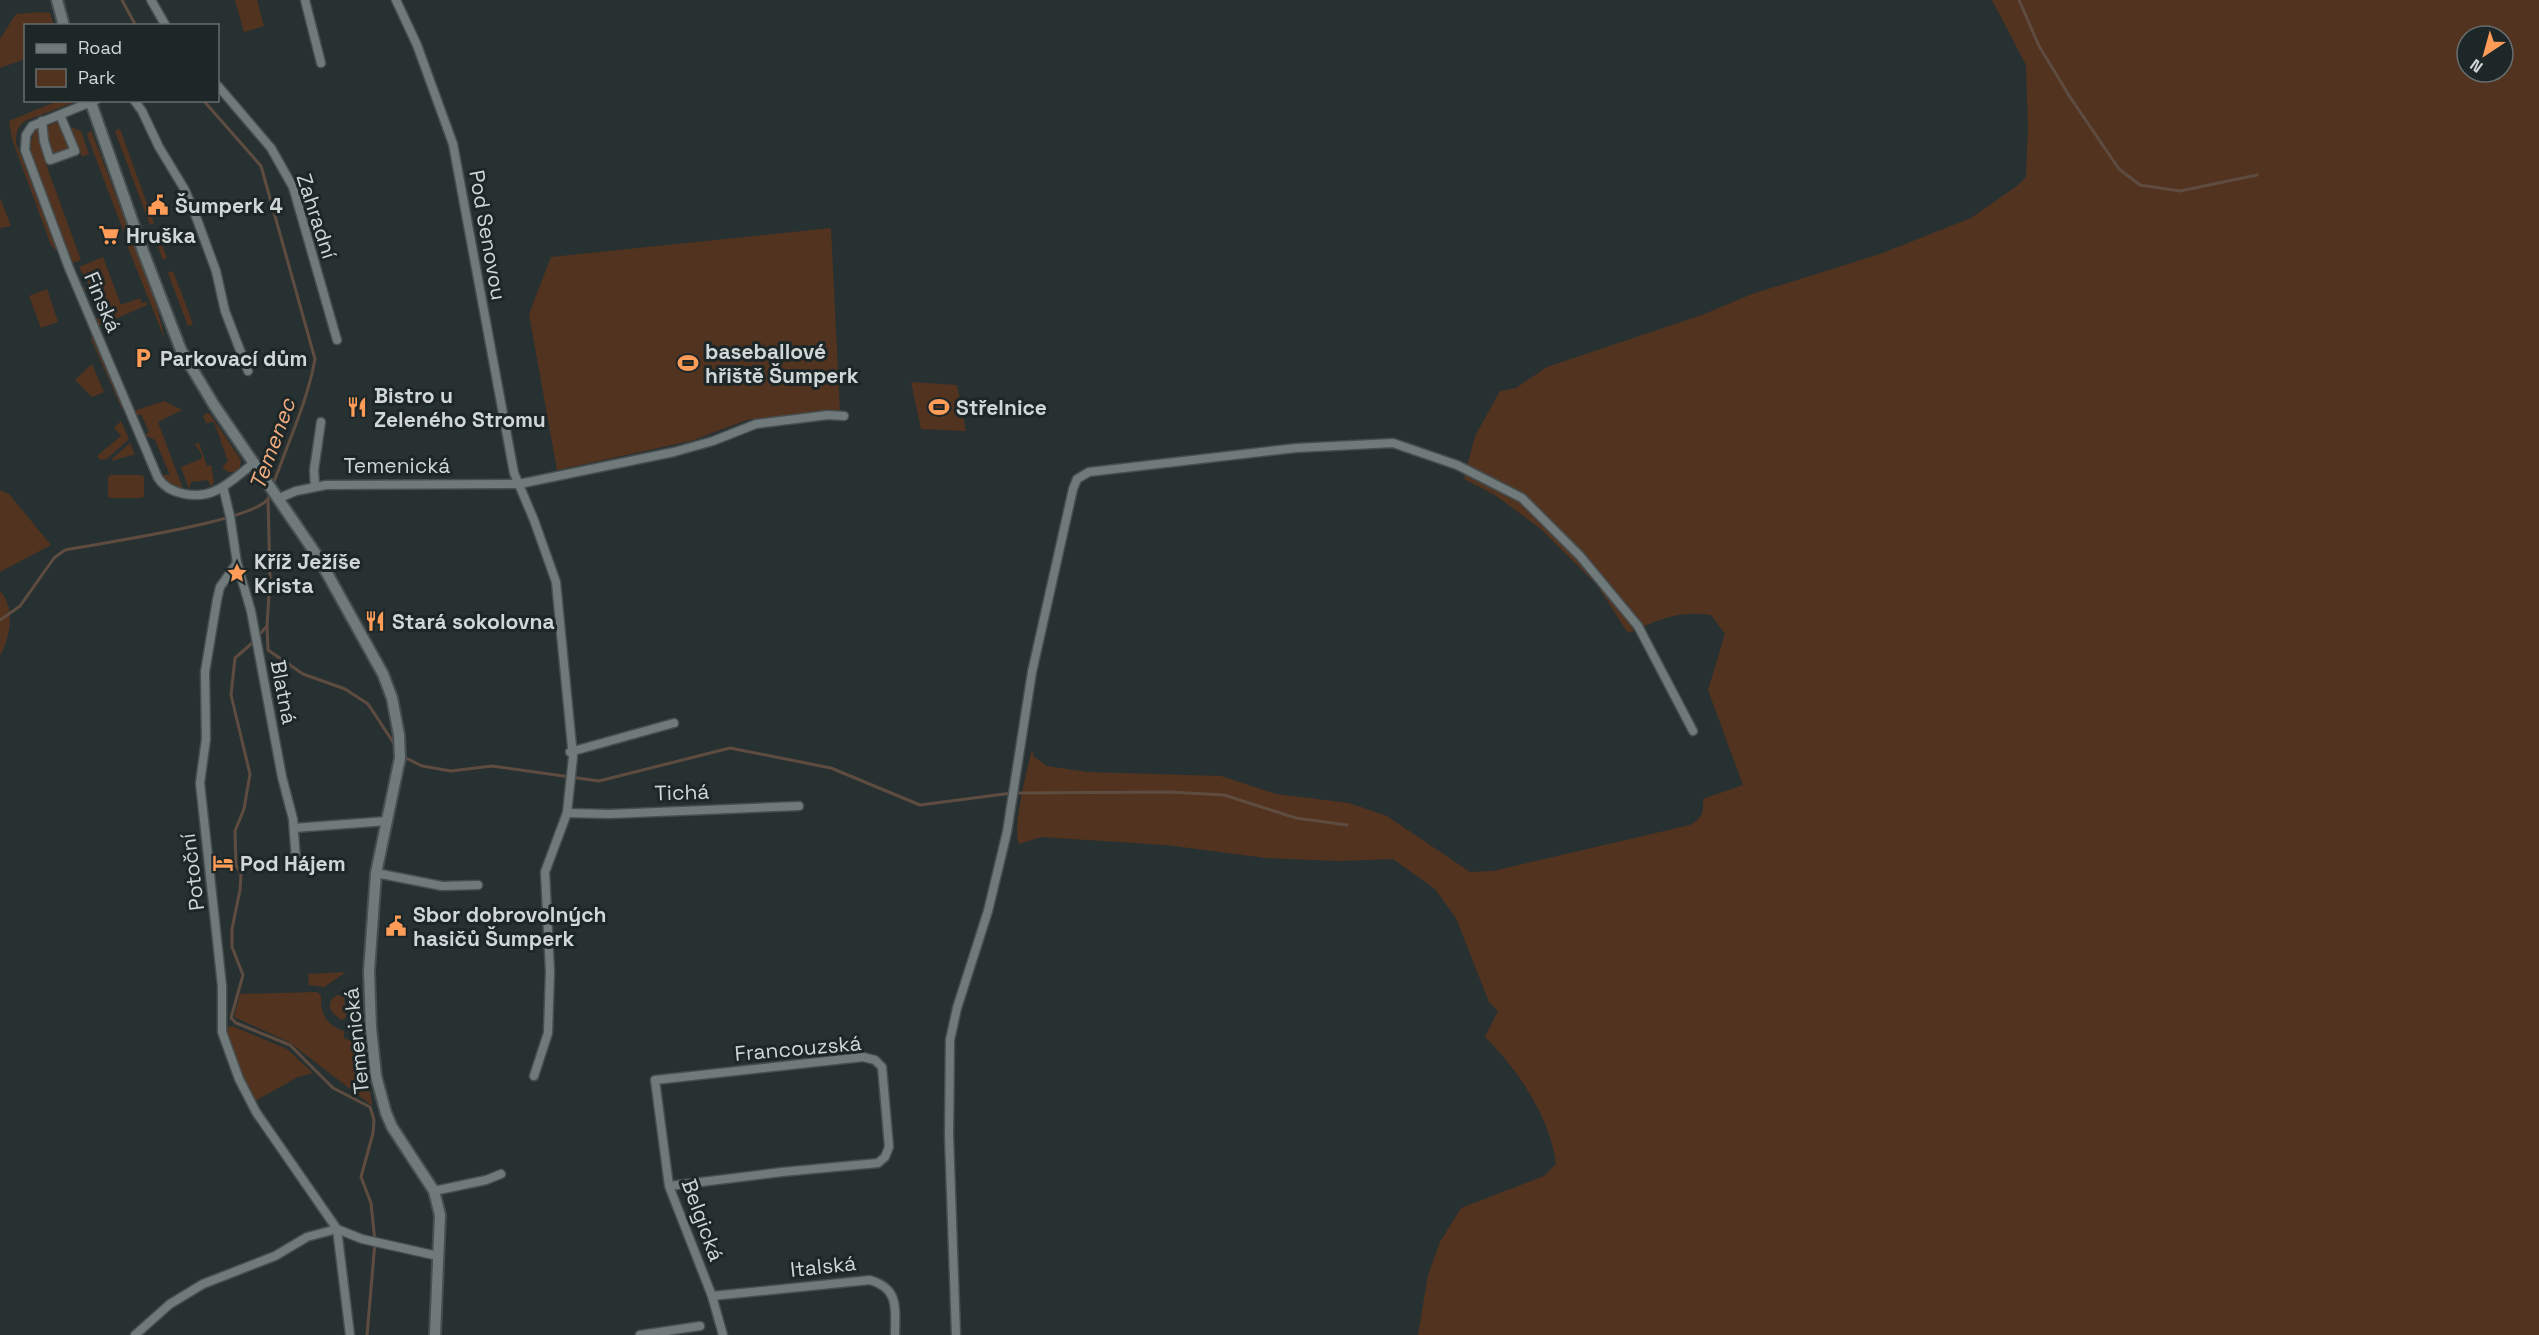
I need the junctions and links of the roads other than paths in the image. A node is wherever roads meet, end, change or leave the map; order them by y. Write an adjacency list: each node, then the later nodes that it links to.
1 (57, 0): 5 (street)
2 (151, 0): 6 (street)
3 (305, 0): 7 (street)
4 (396, 0): 19 (street, Pod Senovou)
5 (63, 24)
6 (165, 24)
7 (321, 63)
8 (219, 87): 14 (street, Zahradní)
9 (90, 102): 12 (street)
10 (92, 102): 18 (street, Temenická)
11 (135, 102): 15 (street)
12 (60, 115): 13 (street); 13 (street)
13 (42, 121): 21 (street, Finská)
14 (337, 340)
15 (248, 371)
16 (844, 416): 19 (street)
17 (321, 422): 20 (street)
18 (257, 467): 21 (street, Finská); 22 (street, Temenická)
19 (519, 484): 20 (street, Temenická); 26 (street, Pod Senovou)
20 (315, 486): 22 (street, Temenická)
21 (224, 487): 23 (street)
22 (276, 496): 29 (street, Temenická)
23 (237, 563): 30 (street, Blatná); 39 (street, Potoční)
24 (674, 723): 26 (street)
25 (1694, 731): 49 (street)
26 (570, 752): 28 (street, Pod Senovou)
27 (800, 806): 28 (street, Tichá)
28 (567, 813): 34 (street, Pod Senovou)
29 (387, 821): 30 (street); 32 (street, Temenická)
30 (294, 828): 31 (street, Blatná)
31 (296, 860)
32 (376, 873): 33 (street); 38 (street, Temenická)
33 (478, 885)
34 (534, 1076)
35 (655, 1080): 37 (street, Belgická); 37 (street, Francouzská)
36 (501, 1174): 38 (street)
37 (669, 1186): 41 (street, Belgická)
38 (434, 1191): 40 (street, Temenická)
39 (337, 1229): 40 (street); 43 (street); 44 (street, Potoční)
40 (438, 1256): 45 (street, Temenická)
41 (712, 1296): 47 (street, Belgická); 48 (street, Italská)
42 (700, 1326): 46 (street)
43 (135, 1335)
44 (350, 1335)
45 (435, 1335)
46 (640, 1335)
47 (723, 1335)
48 (896, 1335)
49 (956, 1335)

